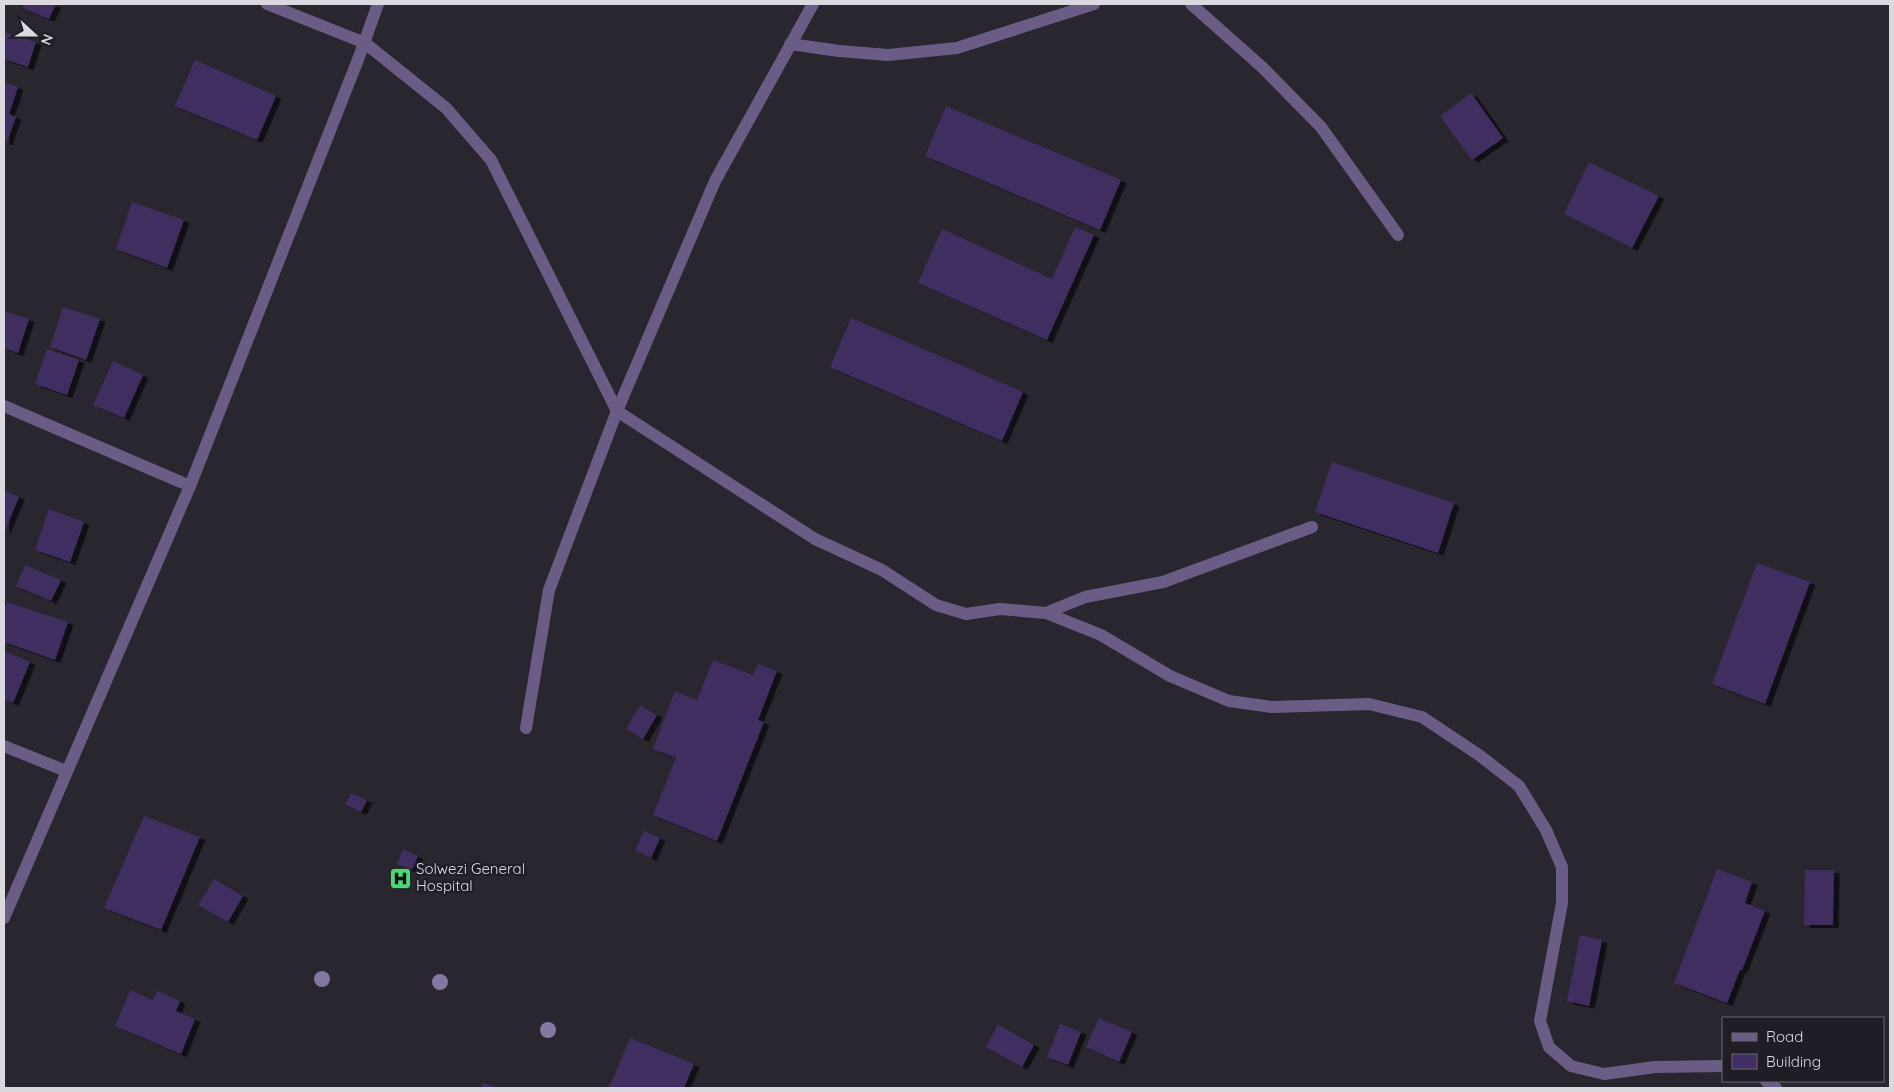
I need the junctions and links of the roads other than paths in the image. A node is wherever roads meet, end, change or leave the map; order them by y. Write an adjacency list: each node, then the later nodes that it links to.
1 (267, 4): 6 (street)
2 (378, 4): 6 (street)
3 (813, 4): 7 (street)
4 (1094, 4): 7 (street)
5 (1191, 4): 8 (street)
6 (365, 42): 10 (street); 11 (street)
7 (790, 44): 10 (street)
8 (1398, 235)
9 (4, 406): 11 (street)
10 (617, 411): 13 (street); 14 (street)
11 (190, 486): 16 (street)
12 (1312, 527): 13 (street)
13 (1046, 613): 18 (street)
14 (526, 728)
15 (4, 746): 16 (street)
16 (66, 771): 17 (street)
17 (4, 918)
18 (1722, 1066)

